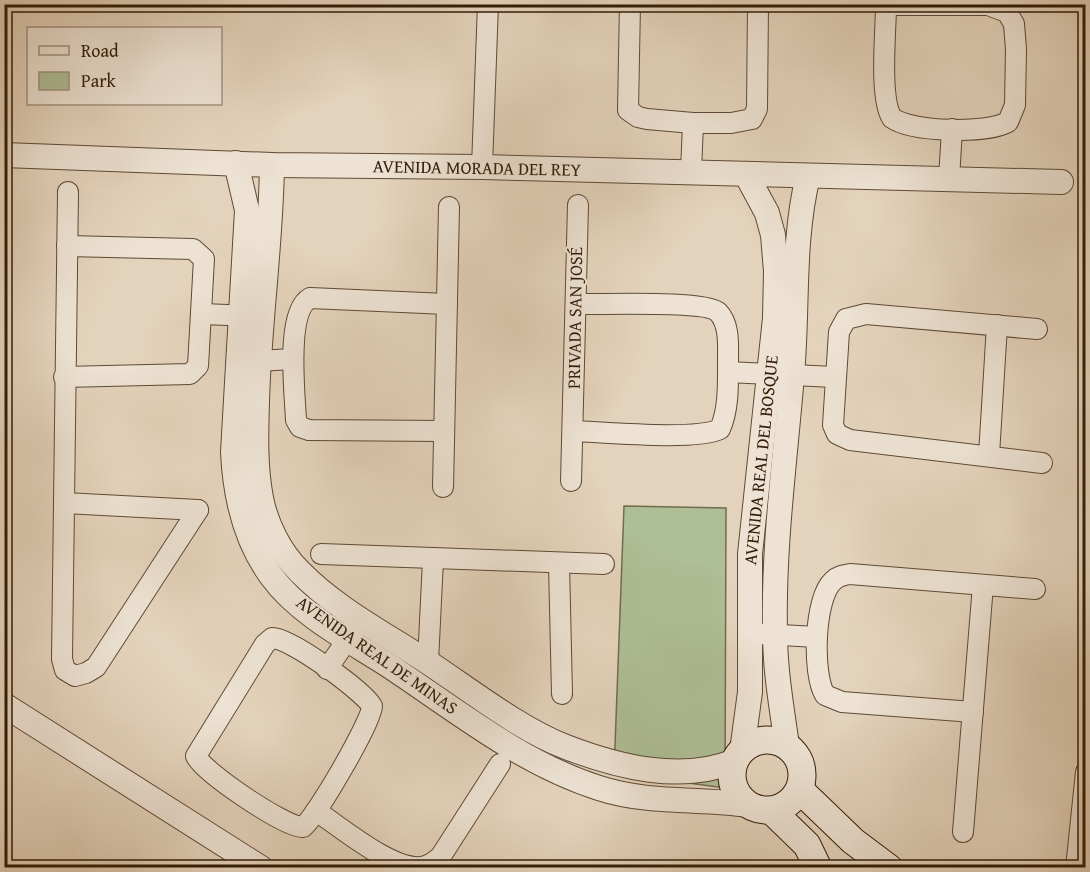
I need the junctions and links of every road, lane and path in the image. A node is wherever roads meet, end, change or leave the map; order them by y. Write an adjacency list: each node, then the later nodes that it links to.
1 (488, 4): 10 (street)
2 (630, 4): 5 (street)
3 (758, 4): 5 (street)
4 (886, 5): 6 (street); 6 (street)
5 (693, 123): 11 (street)
6 (952, 129): 14 (street)
7 (4, 155): 8 (street, AVENIDA MORADA DEL REY)
8 (236, 163): 9 (street, AVENIDA MORADA DEL REY); 23 (street, AVENIDA REAL DE MINAS)
9 (273, 165): 10 (street, AVENIDA MORADA DEL REY); 23 (street, AVENIDA REAL DE MINAS)
10 (482, 167): 11 (street, AVENIDA MORADA DEL REY)
11 (691, 172): 12 (street, AVENIDA MORADA DEL REY)
12 (746, 174): 13 (street, AVENIDA MORADA DEL REY); 29 (street, AVENIDA REAL DEL BOSQUE)
13 (808, 176): 14 (street, AVENIDA MORADA DEL REY); 29 (street, AVENIDA REAL DEL BOSQUE)
14 (949, 179): 15 (street, AVENIDA MORADA DEL REY)
15 (1061, 182)
16 (68, 192): 19 (street)
17 (578, 205): 21 (street, PRIVADA SAN JOSÉ)
18 (449, 207): 20 (street)
19 (67, 246): 22 (street); 30 (street)
20 (447, 304): 26 (street); 32 (street)
21 (576, 304): 28 (street); 33 (street, PRIVADA SAN JOSÉ)
22 (202, 314): 23 (street); 30 (street)
23 (252, 316): 27 (street, AVENIDA REAL DE MINAS); 38 (street, AVENIDA REAL DE MINAS)
24 (997, 325): 25 (street); 31 (street); 34 (street)
25 (1037, 329)
26 (292, 359): 27 (street); 32 (street)
27 (258, 360): 38 (street, AVENIDA REAL DE MINAS)
28 (728, 372): 29 (street); 33 (street)
29 (781, 373): 31 (street); 47 (street, AVENIDA REAL DEL BOSQUE); 48 (street, AVENIDA REAL DEL BOSQUE)
30 (64, 377): 39 (street)
31 (834, 377): 34 (street)
32 (444, 431): 37 (street)
33 (573, 431): 36 (street, PRIVADA SAN JOSÉ)
34 (989, 455): 35 (street)
35 (1041, 463)
36 (571, 481)
37 (442, 487)
38 (250, 501): 46 (street, AVENIDA REAL DE MINAS)
39 (64, 503): 39 (street)
40 (321, 554): 41 (street)
41 (433, 560): 42 (street); 50 (street)
42 (559, 564): 43 (street); 52 (street)
43 (604, 564)
44 (983, 585): 45 (street); 49 (street); 54 (street)
45 (1035, 589)
46 (354, 630): 50 (street, AVENIDA REAL DE MINAS); 51 (street); 59 (street, AVENIDA REAL DE MINAS)
47 (749, 634): 48 (street); 57 (street, AVENIDA REAL DEL BOSQUE)
48 (775, 634): 49 (street); 56 (street, AVENIDA REAL DEL BOSQUE)
49 (818, 637): 54 (street)
50 (428, 662): 55 (street, AVENIDA REAL DE MINAS)
51 (327, 669): 63 (street); 63 (street)
52 (562, 694)
53 (4, 705): 65 (street)
54 (973, 712): 64 (street)
55 (563, 746): 57 (street, AVENIDA REAL DE MINAS); 59 (street)
56 (787, 746): 57 (main road); 61 (main road)
57 (738, 756): 62 (main road)
58 (500, 764): 63 (street)
59 (552, 769): 62 (street, AVENIDA REAL DE MINAS)
60 (1086, 772): 68 (street)
61 (800, 790): 62 (main road); 67 (main road)
62 (760, 808): 66 (main road)
63 (316, 811)
64 (963, 832)
65 (261, 867)
66 (818, 867)
67 (889, 867)
68 (1076, 867)

